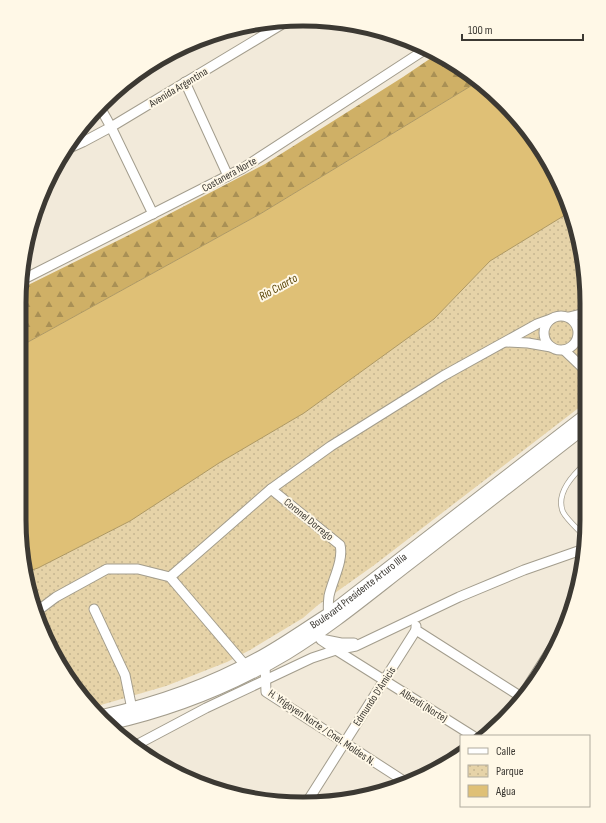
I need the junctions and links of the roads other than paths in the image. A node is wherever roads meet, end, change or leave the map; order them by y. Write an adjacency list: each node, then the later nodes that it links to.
1 (276, 27): 3 (street, Avenida Argentina)
2 (264, 28): 3 (street)
3 (267, 33): 5 (street, Avenida Argentina)
4 (420, 52): 9 (street, Costanera Norte)
5 (185, 82): 7 (street, Avenida Argentina); 9 (street)
6 (103, 112): 7 (street)
7 (111, 127): 8 (street, Avenida Argentina); 10 (street)
8 (75, 145)
9 (228, 176): 10 (street, Costanera Norte)
10 (154, 214): 11 (street, Costanera Norte)
11 (27, 277)
12 (580, 316): 15 (street)
13 (580, 318): 15 (street)
14 (551, 319): 15 (street); 17 (street); 18 (street)
15 (573, 320): 16 (street)
16 (577, 340): 19 (street); 20 (street)
17 (504, 342): 18 (street); 25 (street)
18 (551, 347): 19 (street)
19 (564, 350): 20 (street)
20 (575, 362): 21 (street)
21 (580, 366)
22 (580, 420): 32 (main road, Boulevard Presidente Arturo Illia)
23 (580, 431): 32 (main road, Boulevard Presidente Arturo Illia)
24 (580, 470): 26 (lane)
25 (270, 489): 28 (street); 32 (street, Coronel Dorrego)
26 (579, 530)
27 (578, 551): 31 (street)
28 (170, 577): 29 (street); 38 (street)
29 (41, 609)
30 (94, 609): 42 (street)
31 (415, 618): 33 (street); 35 (street)
32 (329, 619): 34 (main road, Boulevard Presidente Arturo Illia); 37 (main road, Boulevard Presidente Arturo Illia)
33 (416, 630): 39 (street, Edmundo D'Amicis); 41 (street)
34 (318, 636): 35 (street); 36 (street, Alberdi (Norte)); 37 (main road, Boulevard Presidente Arturo Illia)
35 (363, 643): 36 (street)
36 (336, 650): 39 (street, Alberdi (Norte)); 40 (street)
37 (263, 661): 38 (main road, Boulevard Presidente Arturo Illia); 40 (street, H. Yrigoyen Norte / Cnel. Moldes N.); 44 (main road, Boulevard Presidente Arturo Illia)
38 (245, 665): 42 (main road, Boulevard Presidente Arturo Illia)
39 (384, 680): 45 (street, Alberdi (Norte)); 47 (street, Edmundo D'Amicis)
40 (266, 681): 46 (street); 47 (street, H. Yrigoyen Norte / Cnel. Moldes N.)
41 (518, 695)
42 (132, 708): 43 (main road, Boulevard Presidente Arturo Illia)
43 (106, 715)
44 (114, 722)
45 (471, 735)
46 (139, 743)
47 (344, 743): 48 (street, H. Yrigoyen Norte / Cnel. Moldes N.); 49 (street, Edmundo D'Amicis)
48 (400, 779)
49 (310, 797)

